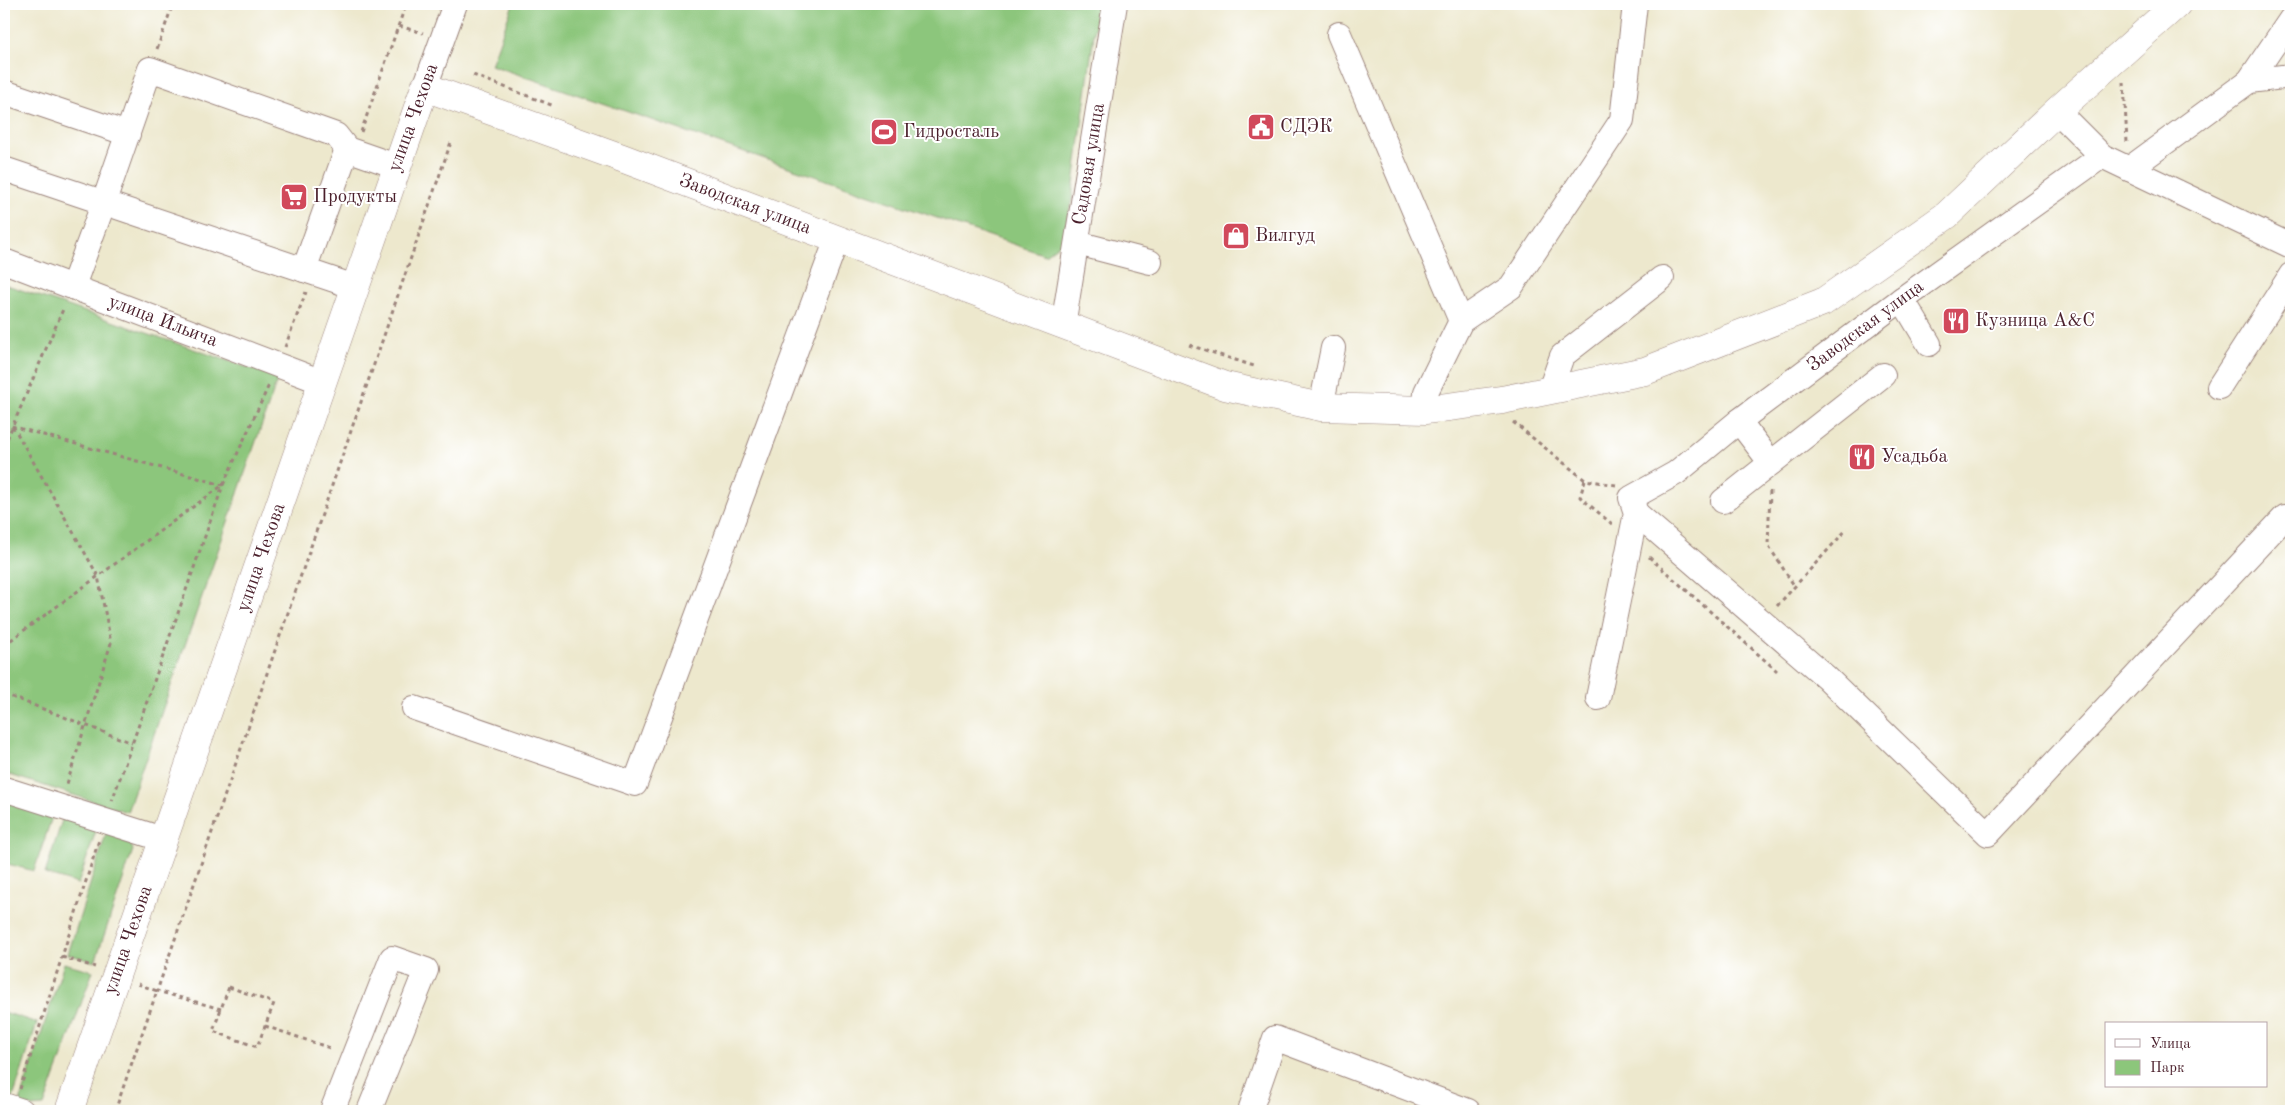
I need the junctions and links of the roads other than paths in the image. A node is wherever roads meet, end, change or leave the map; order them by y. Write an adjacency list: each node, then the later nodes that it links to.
1 (455, 4): 9 (street, улица Чехова)
2 (1116, 4): 19 (street, Садовая улица)
3 (1635, 4): 30 (street)
4 (2177, 4): 11 (main road, Заводская улица)
5 (2291, 19): 8 (street)
6 (1339, 34): 30 (street)
7 (2291, 76): 8 (street)
8 (2249, 81): 17 (street)
9 (425, 87): 15 (main road, улица Чехова); 20 (main road, Заводская улица)
10 (4, 92): 12 (street)
11 (2057, 111): 14 (street); 37 (main road, Заводская улица)
12 (128, 134): 13 (street); 18 (street)
13 (347, 149): 15 (street); 24 (street)
14 (2102, 156): 17 (street); 29 (street, Заводская улица)
15 (396, 166): 28 (main road, улица Чехова)
16 (4, 169): 18 (street)
17 (2128, 169): 21 (street)
18 (104, 202): 24 (street); 27 (street)
19 (1074, 232): 23 (street); 31 (street, Садовая улица)
20 (837, 239): 31 (main road, Заводская улица); 46 (street)
21 (2291, 246)
22 (4, 261): 27 (street, улица Ильича)
23 (1150, 262)
24 (304, 270): 28 (street)
25 (2291, 275): 36 (street)
26 (1662, 278): 37 (street)
27 (73, 286): 35 (street, улица Ильича)
28 (355, 288): 35 (main road, улица Чехова)
29 (1902, 299): 32 (street); 40 (street, Заводская улица)
30 (1461, 321): 39 (street)
31 (1063, 326): 38 (main road, Заводская улица)
32 (1929, 344)
33 (1333, 348): 38 (street)
34 (1882, 375): 41 (street)
35 (322, 382): 48 (main road, улица Чехова)
36 (2219, 387)
37 (1550, 390): 39 (main road, Заводская улица)
38 (1321, 407): 39 (main road, Заводская улица)
39 (1425, 410)
40 (1739, 421): 41 (street); 42 (street, Заводская улица)
41 (1771, 463): 43 (street)
42 (1637, 501): 44 (street); 45 (street)
43 (1723, 501)
44 (2285, 517)
45 (1598, 698)
46 (414, 708)
47 (4, 789): 48 (street)
48 (162, 840): 49 (main road, улица Чехова)
49 (69, 1111)
50 (332, 1111): 51 (street)
51 (369, 1111)
52 (1250, 1111): 53 (street)
53 (1468, 1111)

